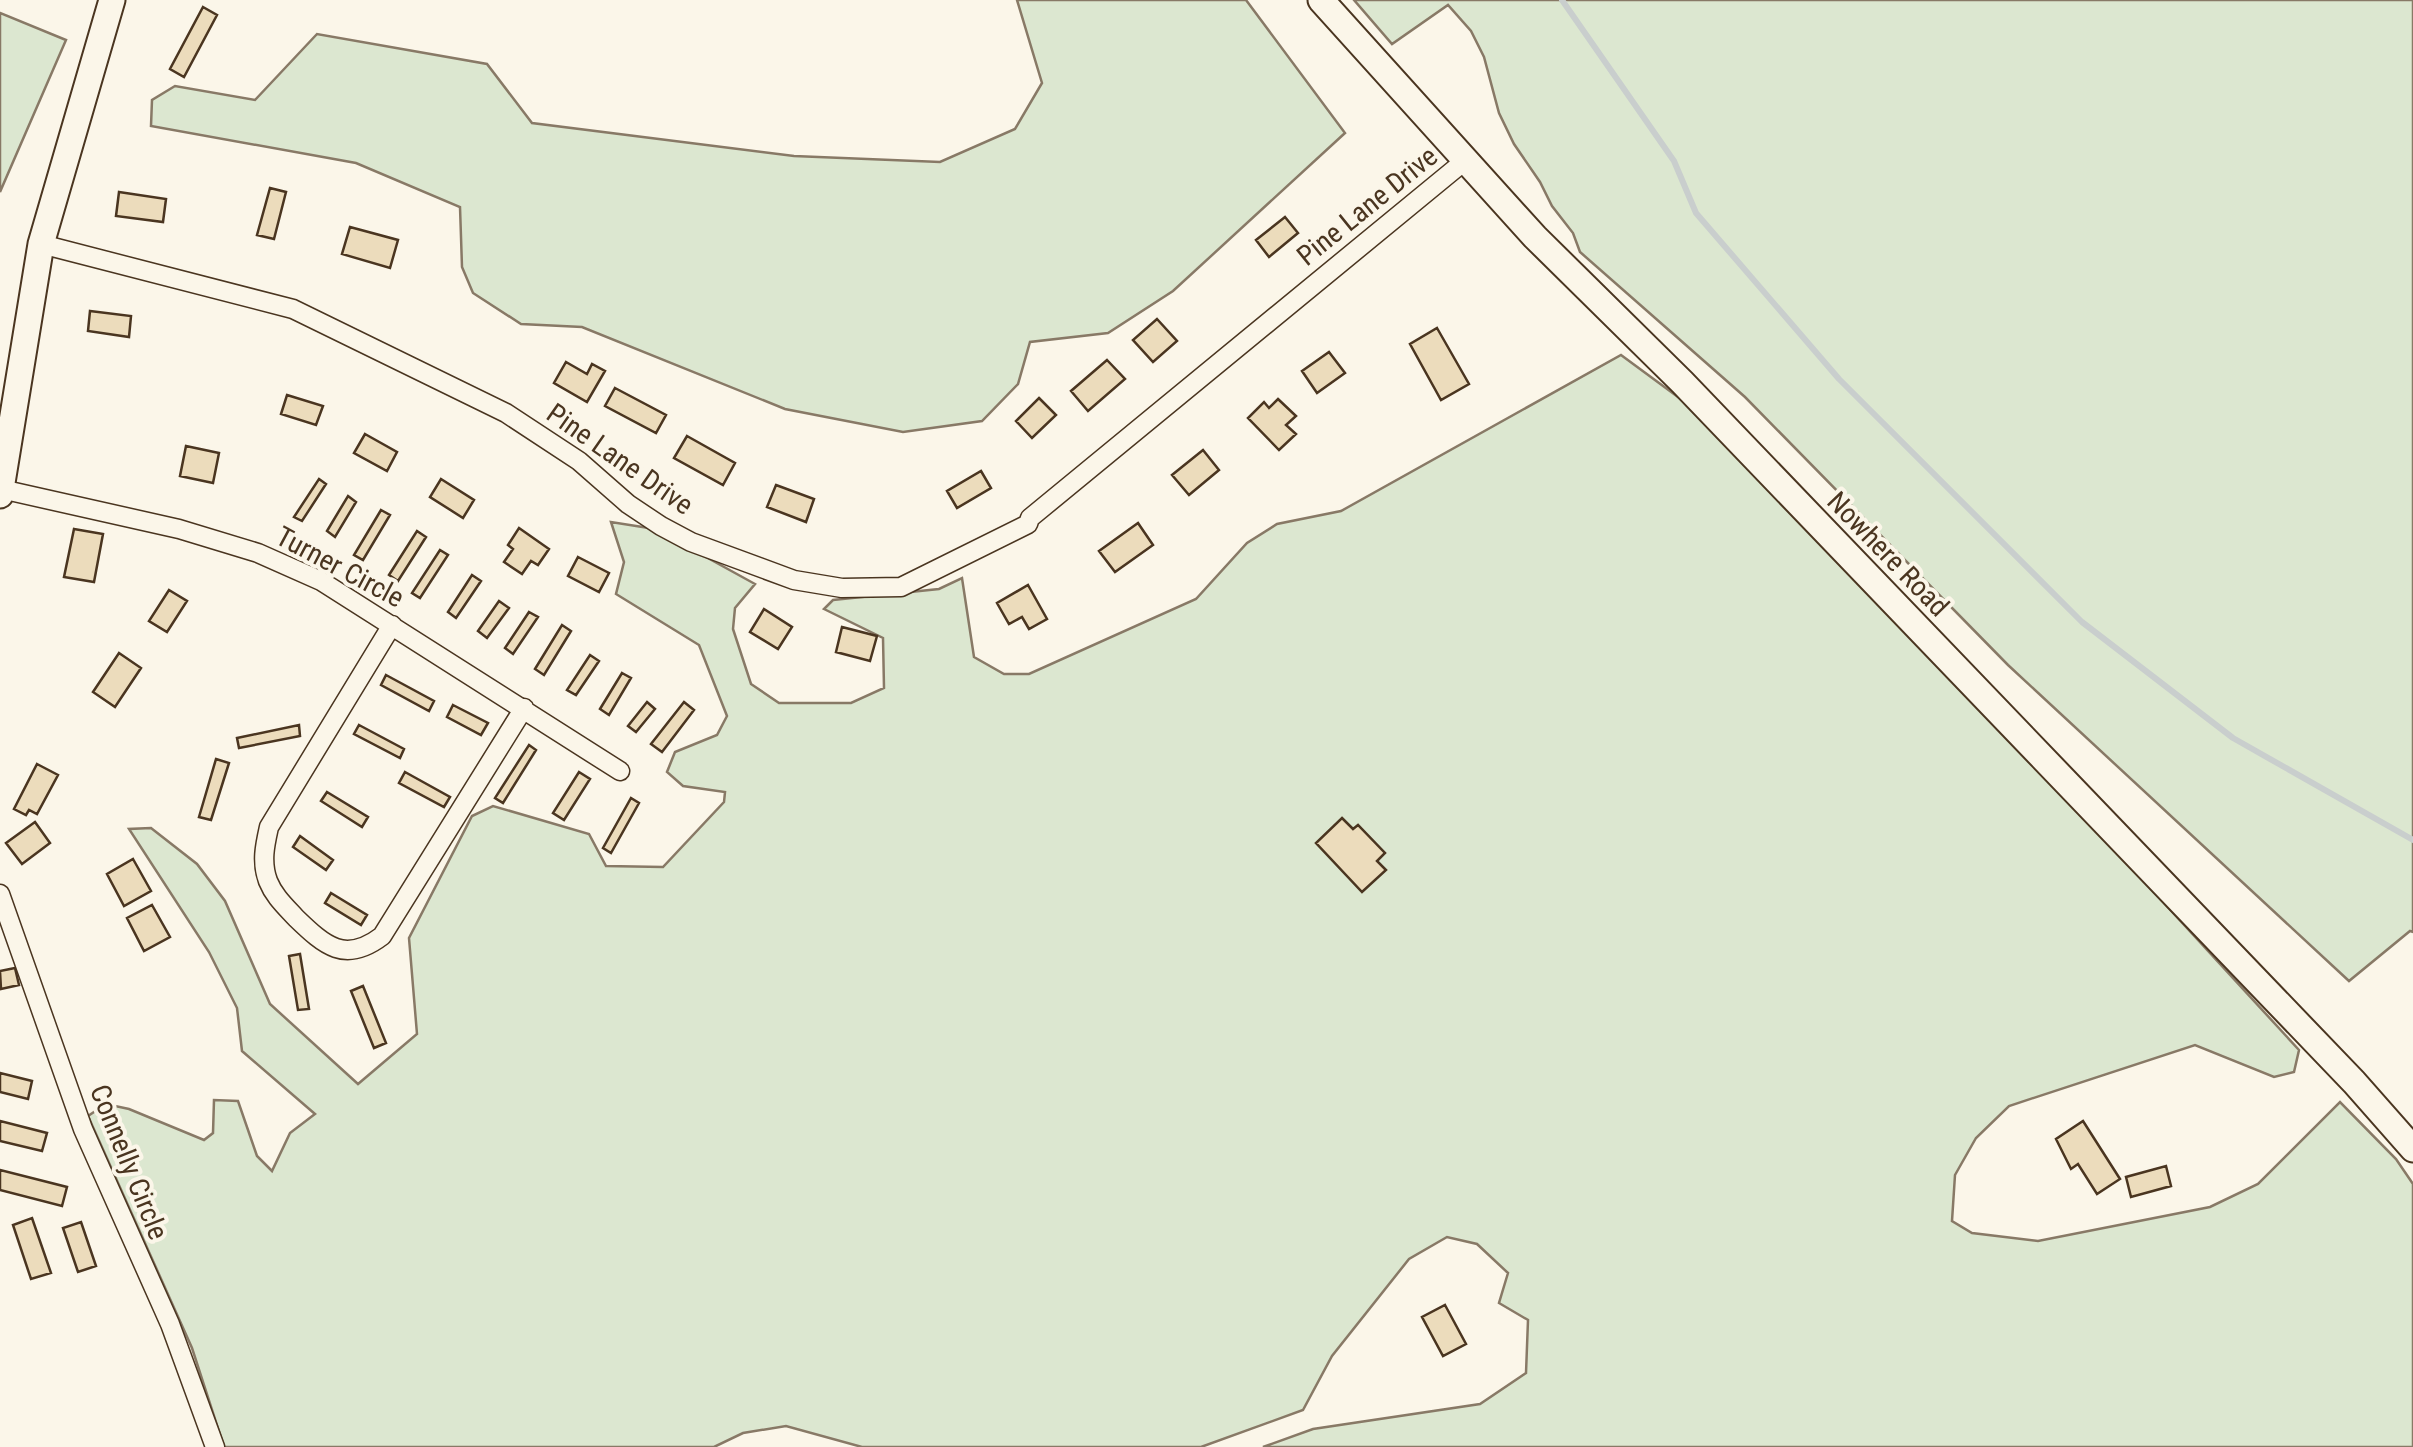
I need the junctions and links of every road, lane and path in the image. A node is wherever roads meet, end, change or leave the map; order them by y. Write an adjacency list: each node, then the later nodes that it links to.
1 (112, 0): 4 (street)
2 (1320, 0): 3 (street, Nowhere Road)
3 (1467, 160): 4 (street, Pine Lane Drive); 10 (street, Nowhere Road)
4 (41, 244): 5 (street)
5 (1, 492): 6 (street, Turner Circle)
6 (392, 624): 7 (street, Turner Circle); 7 (street)
7 (524, 708): 8 (street, Turner Circle)
8 (620, 771)
9 (0, 894): 11 (street, Connelly Circle)
10 (2413, 1149)
11 (216, 1447)

